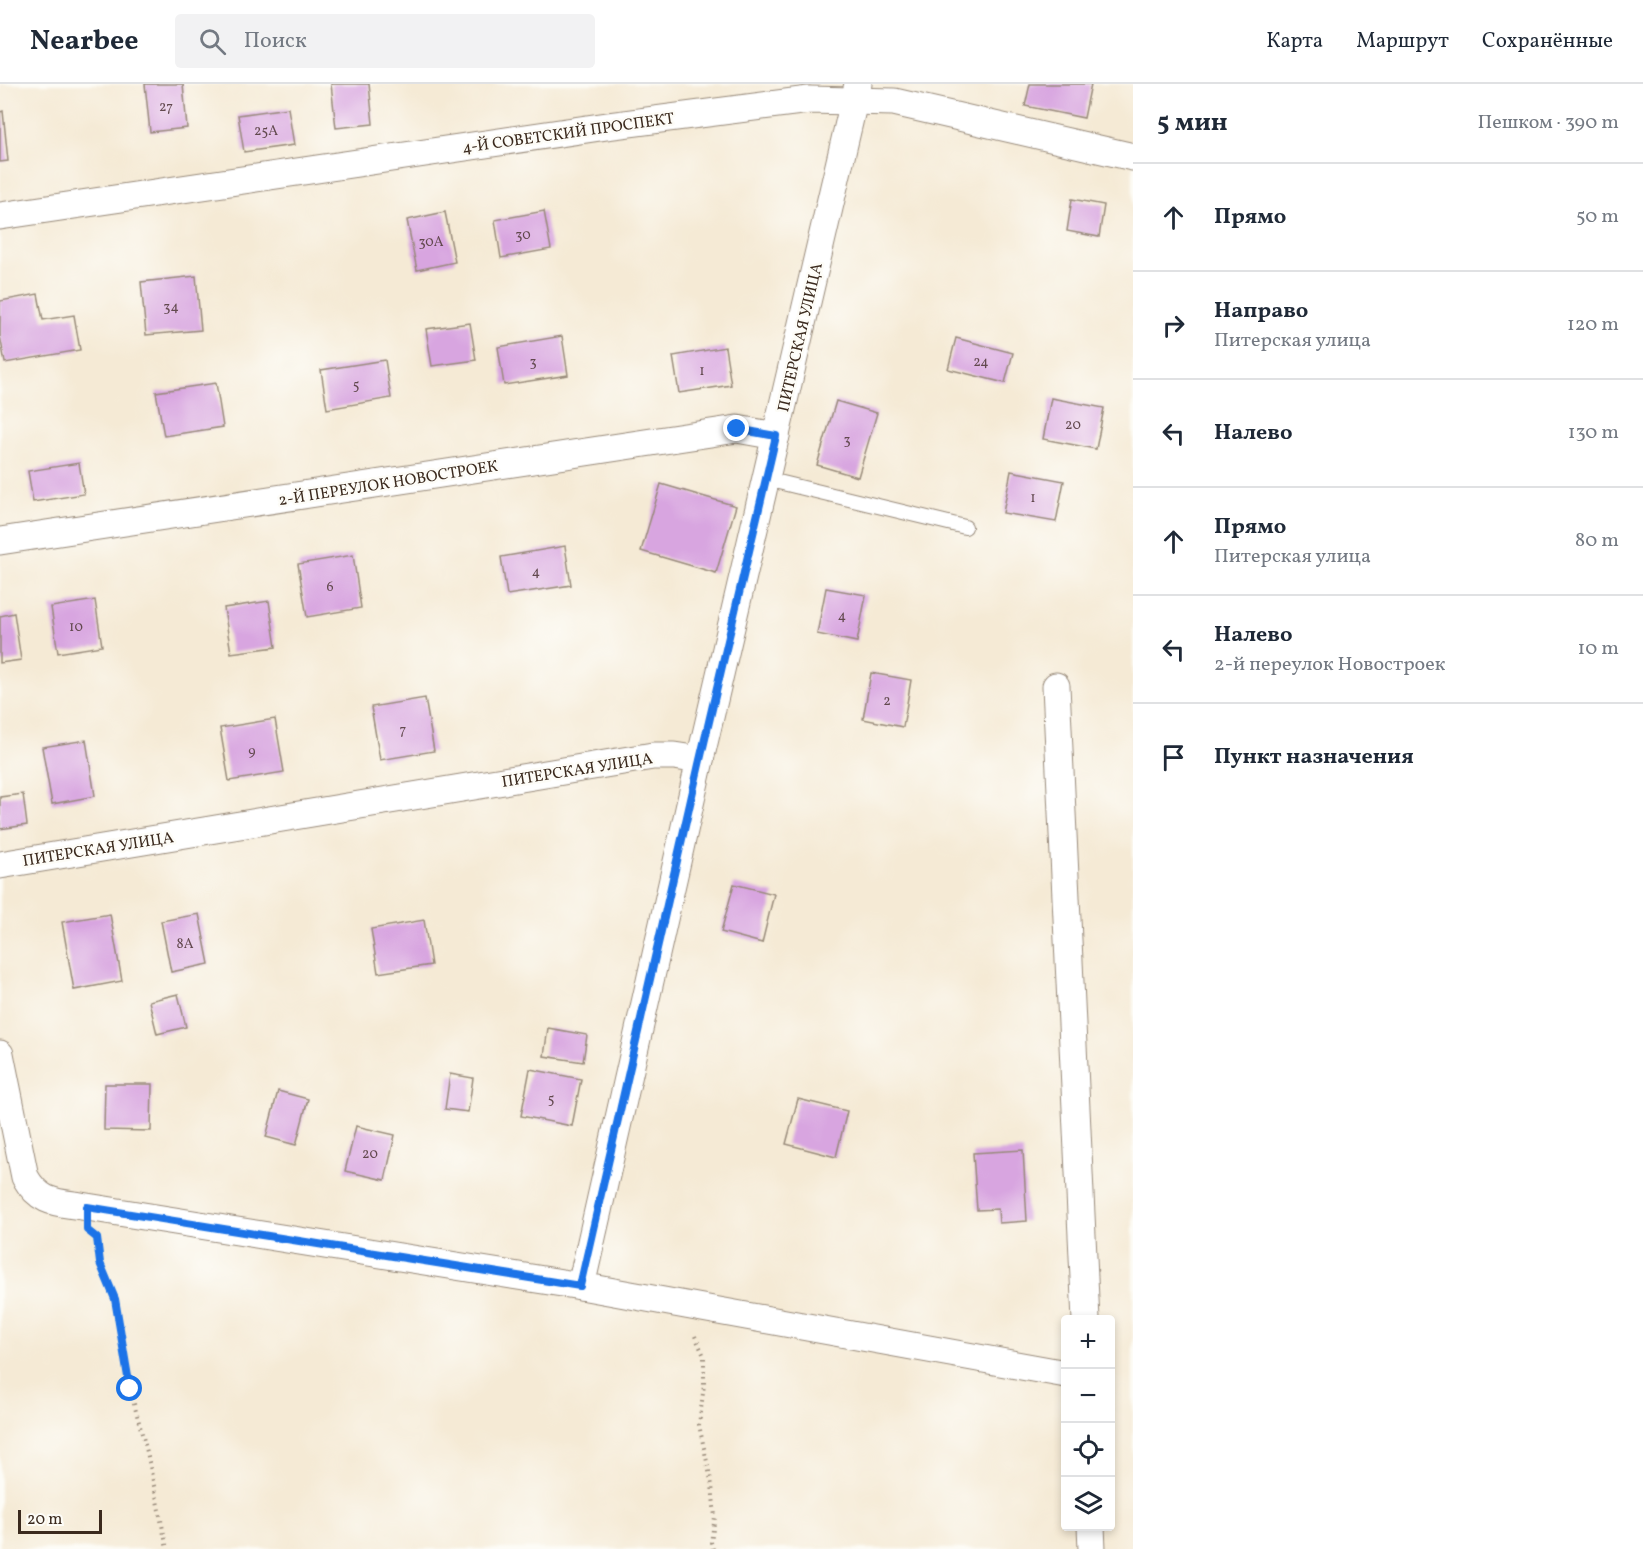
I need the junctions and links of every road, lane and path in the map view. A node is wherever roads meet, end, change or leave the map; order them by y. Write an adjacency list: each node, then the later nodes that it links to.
1 (856, 92): 2 (street, 4-Й СОВЕТСКИЙ ПРОСПЕКТ); 3 (street, 4-Й СОВЕТСКИЙ ПРОСПЕКТ); 4 (street, ПИТЕРСКАЯ УЛИЦА)
2 (1133, 157)
3 (0, 216)
4 (776, 436): 5 (street, ПИТЕРСКАЯ УЛИЦА); 7 (street, 2-Й ПЕРЕУЛОК НОВОСТРОЕК)
5 (766, 479): 6 (lane); 9 (street, ПИТЕРСКАЯ УЛИЦА)
6 (965, 527)
7 (0, 541)
8 (1056, 686): 15 (street)
9 (700, 760): 10 (street, ПИТЕРСКАЯ УЛИЦА); 13 (street)
10 (0, 865)
11 (0, 1054): 12 (street)
12 (87, 1207): 13 (street); 18 (path)
13 (580, 1286): 14 (street)
14 (683, 1304): 16 (street); 19 (path)
15 (1086, 1315)
16 (1061, 1373)
17 (1091, 1531): 20 (street)
18 (167, 1549)
19 (713, 1549)
20 (1092, 1549)

